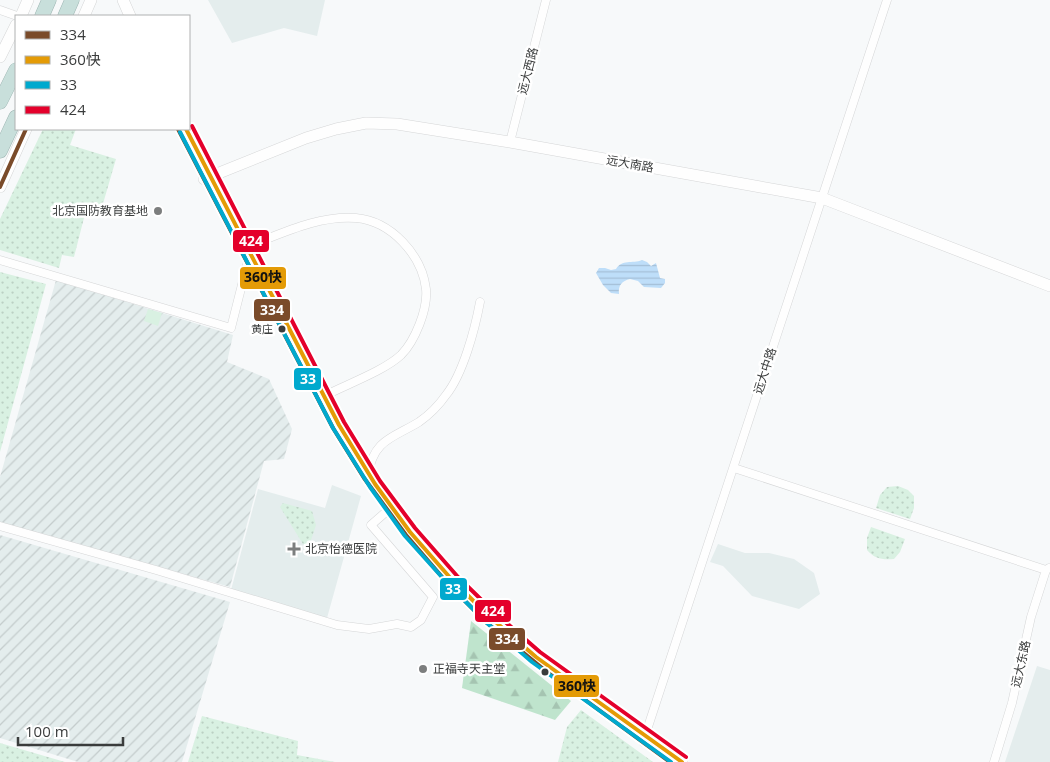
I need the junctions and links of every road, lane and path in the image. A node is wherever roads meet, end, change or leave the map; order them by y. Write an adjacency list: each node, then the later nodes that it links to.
1 (28, 0): 10 (street)
2 (49, 0): 11 (highway)
3 (72, 0): 12 (highway)
4 (91, 0): 13 (street)
5 (122, 0): 14 (street)
6 (546, 0): 24 (street, 远大西路)
7 (887, 0): 28 (street, 远大中路)
8 (0, 10): 9 (street)
9 (16, 15)
10 (20, 15)
11 (42, 15)
12 (65, 15)
13 (84, 15)
14 (130, 15)
15 (15, 27): 16 (street)
16 (0, 57)
17 (15, 72): 18 (highway)
18 (0, 102)
19 (15, 120): 25 (highway)
20 (18, 130): 25 (highway)
21 (26, 130): 27 (street)
22 (179, 130): 26 (street)
23 (186, 130): 26 (street)
24 (510, 142): 26 (street, 远大南路); 28 (street, 远大南路)
25 (0, 152)
26 (207, 177): 29 (street)
27 (0, 187)
28 (822, 198): 31 (street, 远大南路); 34 (street, 远大中路)
29 (248, 254): 30 (street); 33 (street); 33 (street); 36 (street)
30 (0, 260)
31 (1050, 286)
32 (480, 302): 35 (street)
33 (324, 396): 35 (street)
34 (734, 468): 38 (street); 39 (street, 远大中路)
35 (368, 474): 39 (street)
36 (387, 511): 37 (street); 39 (street)
37 (0, 526)
38 (1048, 569): 42 (street, 远大东路)
39 (644, 739): 40 (street); 41 (street)
40 (670, 762)
41 (682, 762)
42 (994, 762)

